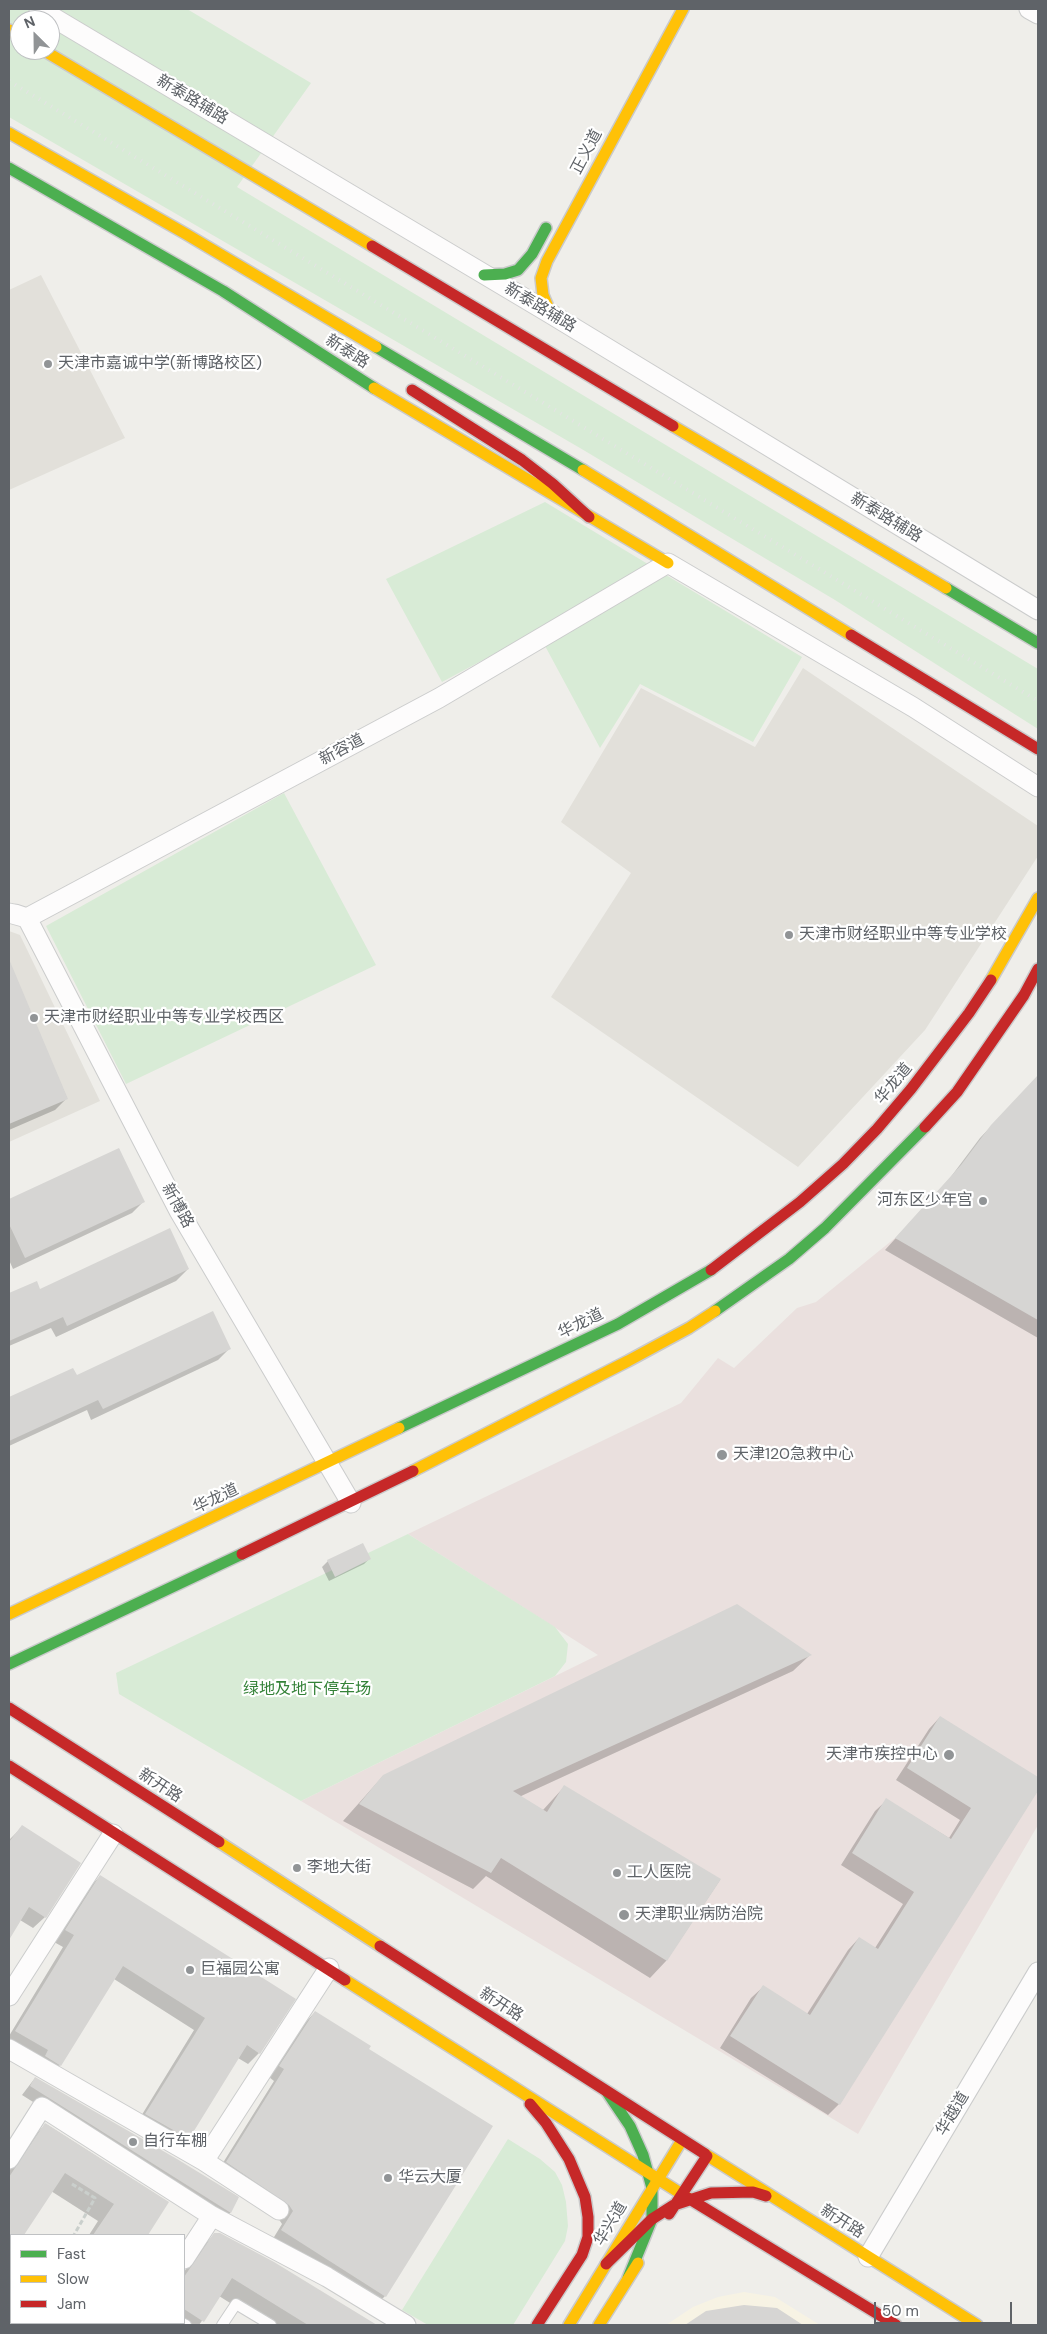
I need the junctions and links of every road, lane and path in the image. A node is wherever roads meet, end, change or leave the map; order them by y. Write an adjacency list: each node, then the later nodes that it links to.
1 (39, 9): 9 (street, 新泰路辅路)
2 (683, 9): 11 (main road, 正义道)
3 (1029, 9): 4 (street)
4 (1038, 14)
5 (60, 60): 17 (main road)
6 (12, 135): 10 (main road)
7 (9, 168): 14 (main road, 新泰路)
8 (551, 219): 9 (main road)
9 (484, 275): 11 (street, 新泰路辅路)
10 (273, 286): 12 (main road); 18 (main road)
11 (551, 314): 16 (street, 新泰路辅路)
12 (325, 331)
13 (403, 385): 14 (main road)
14 (589, 517): 15 (main road, 新泰路)
15 (668, 563): 19 (street); 21 (street, 新容道)
16 (1038, 610)
17 (1038, 643)
18 (1038, 749)
19 (1038, 787)
20 (1038, 898): 23 (main road, 华龙道)
21 (15, 914): 23 (street, 新博路)
22 (1038, 969): 24 (main road)
23 (329, 1464): 24 (street, 新博路); 25 (main road, 华龙道)
24 (351, 1502): 26 (main road)
25 (9, 1614)
26 (9, 1664)
27 (9, 1708): 29 (main road, 新开路)
28 (9, 1722): 29 (main road)
29 (62, 1743): 37 (main road, 新开路)
30 (9, 1768): 31 (main road)
31 (113, 1834): 32 (main road); 34 (street)
32 (329, 1968): 36 (main road); 41 (street)
33 (1038, 1972): 54 (street, 华越道)
34 (9, 1996)
35 (9, 2049): 41 (street)
36 (510, 2084): 42 (main road); 60 (main road)
37 (607, 2092): 38 (main road, 新开路); 42 (main road)
38 (682, 2140): 39 (main road, 新开路); 43 (main road, 华兴道)
39 (707, 2156): 46 (main road); 47 (main road, 新开路)
40 (9, 2159): 50 (street)
41 (204, 2161): 49 (street)
42 (648, 2172): 43 (main road); 45 (main road)
43 (659, 2178): 45 (main road, 华兴道); 46 (main road)
44 (72, 2184): 52 (path)
45 (652, 2188): 51 (main road); 55 (main road, 华兴道)
46 (686, 2196): 47 (main road); 48 (main road); 63 (main road)
47 (775, 2198): 54 (main road, 新开路)
48 (674, 2206): 51 (main road); 56 (main road)
49 (279, 2210)
50 (212, 2216): 53 (street); 59 (street)
51 (652, 2219): 55 (main road); 56 (main road)
52 (75, 2234)
53 (185, 2257)
54 (868, 2257): 64 (main road, 新开路)
55 (606, 2264): 61 (main road, 华兴道)
56 (628, 2278): 62 (main road)
57 (222, 2325): 58 (lane)
58 (271, 2325)
59 (406, 2325)
60 (537, 2325)
61 (569, 2325)
62 (599, 2325)
63 (896, 2325)
64 (977, 2325)

